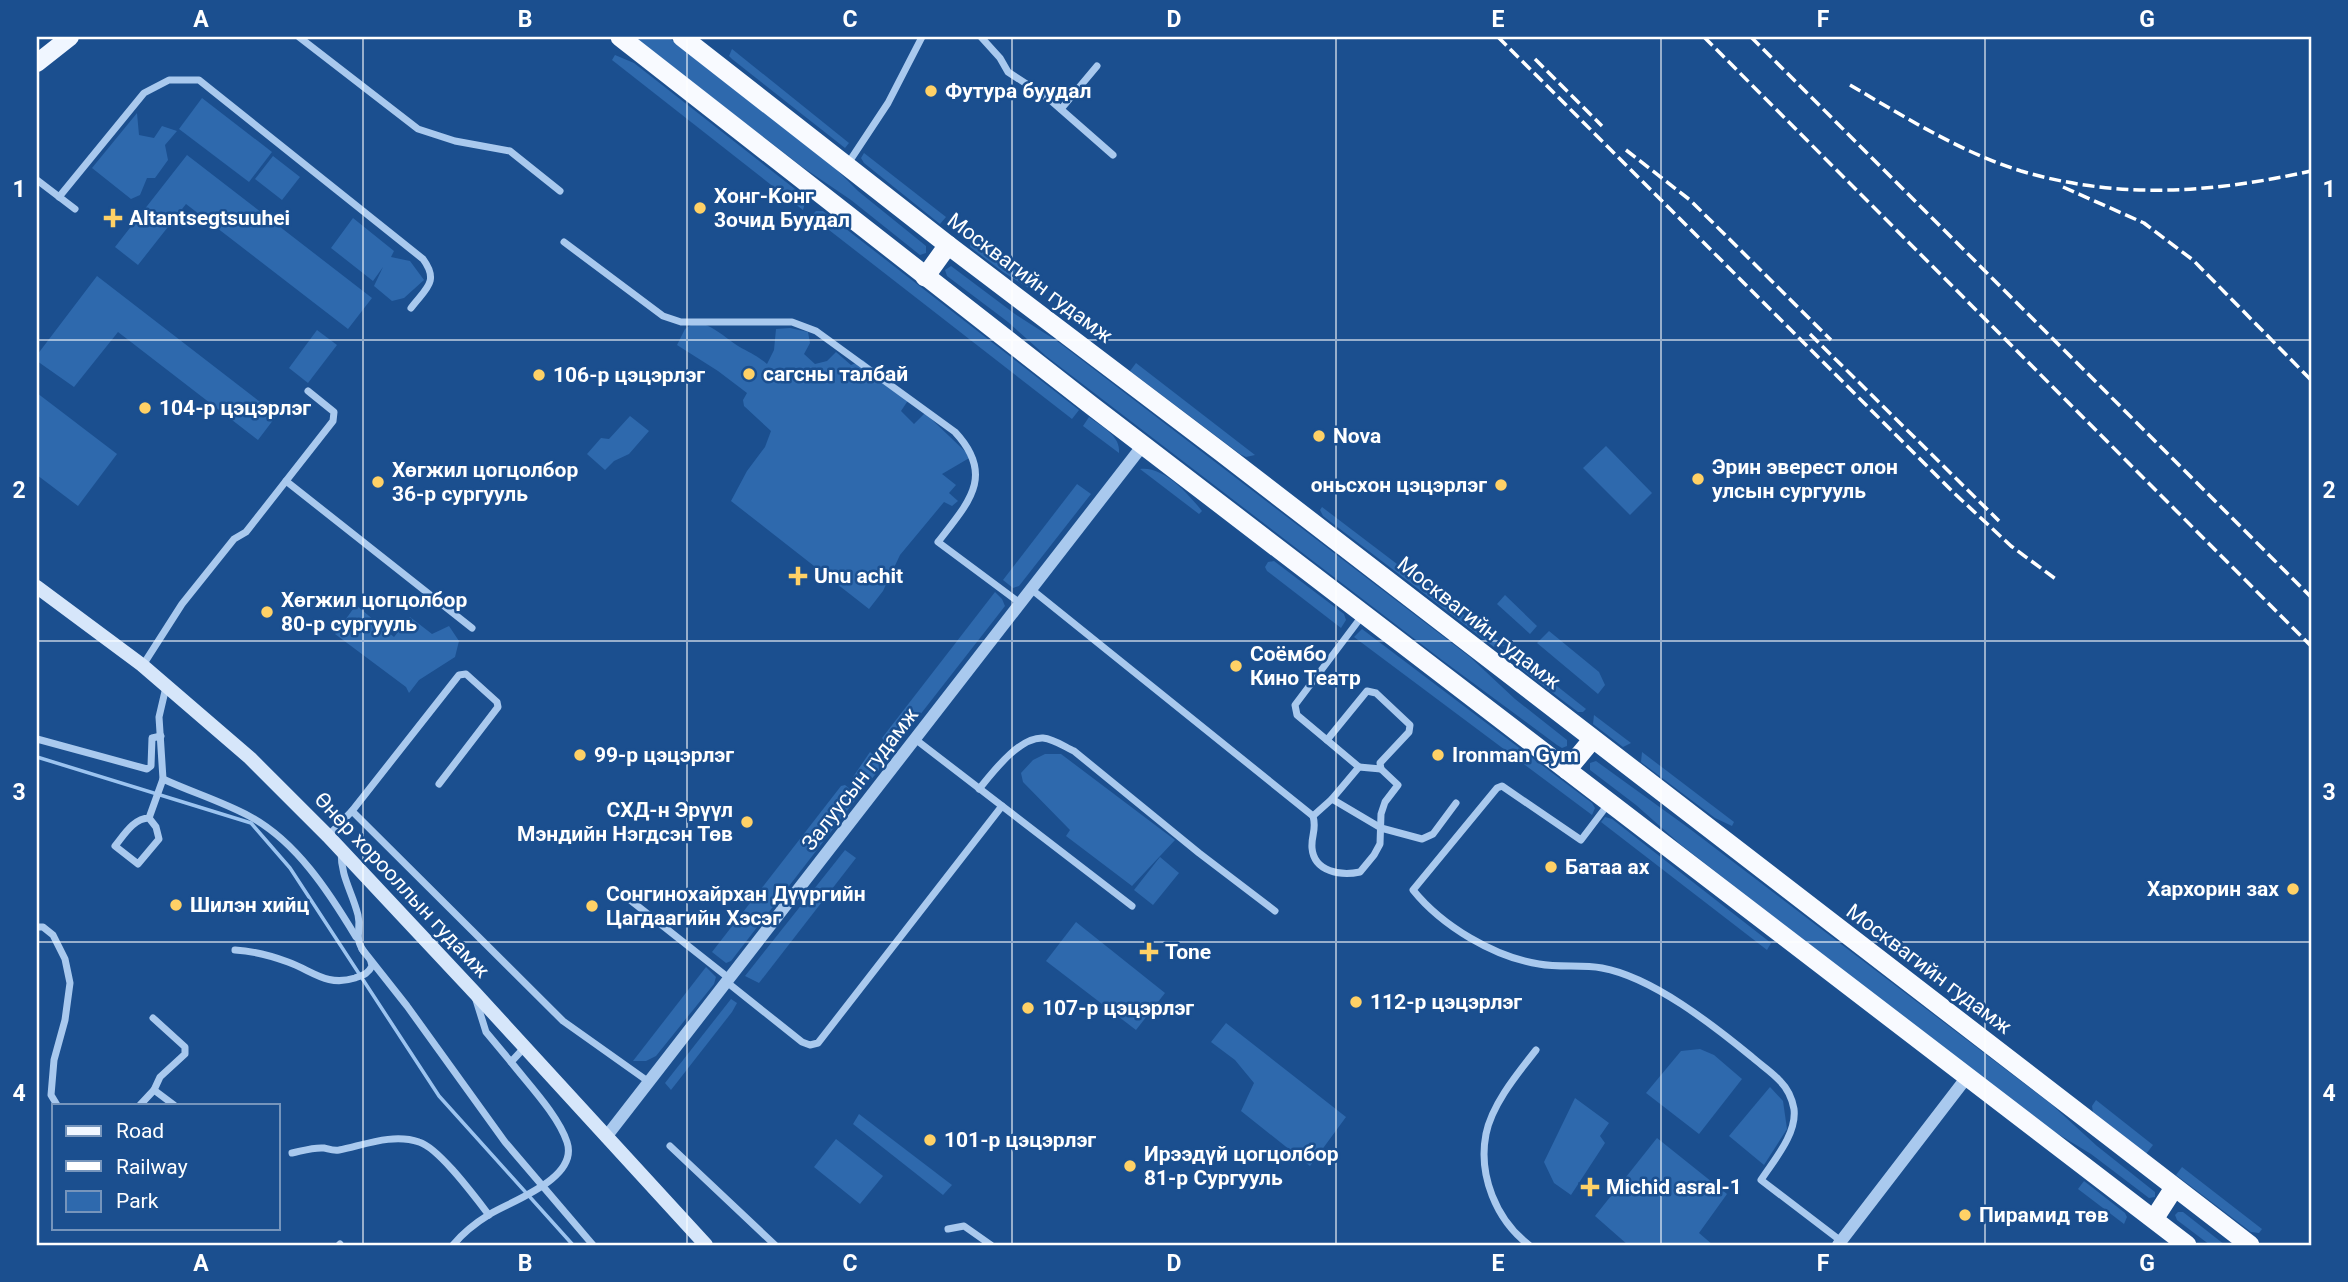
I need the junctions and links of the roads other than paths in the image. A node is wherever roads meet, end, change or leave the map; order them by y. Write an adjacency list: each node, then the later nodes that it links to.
1 (50, 37): 8 (main road)
2 (70, 37): 8 (main road)
3 (299, 37): 14 (street)
4 (620, 37): 19 (highway)
5 (682, 37): 12 (highway, Москвагийн гудамж)
6 (922, 37): 12 (street)
7 (981, 37): 10 (street)
8 (37, 62)
9 (1097, 66): 10 (street)
10 (1060, 109): 11 (street)
11 (1113, 155)
12 (846, 166): 18 (highway, Москвагийн гудамж)
13 (37, 180): 15 (street)
14 (560, 191)
15 (59, 198): 16 (street); 20 (street)
16 (75, 209)
17 (564, 242): 26 (street)
18 (948, 245): 19 (highway); 35 (highway, Москвагийн гудамж)
19 (925, 277): 22 (highway)
20 (411, 308)
21 (308, 391): 23 (street)
22 (1143, 445): 25 (street, Залуусын гудамж); 27 (highway)
23 (286, 481): 28 (street); 29 (street)
24 (37, 587): 29 (main road, Өнөр хорооллын гудамж)
25 (1031, 589): 26 (street, Залуусын гудамж); 47 (street)
26 (1020, 603): 33 (street, Залуусын гудамж)
27 (1364, 614): 34 (street); 38 (highway)
28 (472, 628)
29 (142, 665): 30 (main road, Өнөр хорооллын гудамж)
30 (166, 686): 31 (street); 50 (main road, Өнөр хорооллын гудамж)
31 (161, 736): 32 (street); 39 (street)
32 (37, 739)
33 (915, 739): 41 (street); 59 (street, Залуусын гудамж)
34 (1327, 740): 36 (street); 37 (street)
35 (1592, 740): 38 (highway); 75 (highway, Москвагийн гудамж)
36 (1359, 766): 37 (street); 42 (street)
37 (1381, 769): 49 (street)
38 (1567, 770): 43 (highway)
39 (163, 781): 48 (street); 56 (street)
40 (439, 784): 46 (street)
41 (979, 789): 45 (street); 54 (street)
42 (1332, 799): 47 (street); 49 (street)
43 (1609, 802): 65 (highway); 80 (street)
44 (1456, 803): 49 (street)
45 (1002, 806): 53 (street); 59 (street)
46 (352, 811): 50 (street); 66 (street)
47 (1313, 816): 49 (street)
48 (149, 818): 48 (street)
49 (1381, 828)
50 (328, 836): 51 (main road, Өнөр хорооллын гудамж)
51 (341, 850): 56 (street); 60 (main road, Өнөр хорооллын гудамж)
52 (625, 896): 59 (street)
53 (1132, 905)
54 (1275, 911)
55 (37, 927): 68 (street)
56 (356, 938): 57 (street)
57 (362, 949): 58 (street); 74 (street)
58 (235, 950)
59 (729, 981): 66 (street, Залуусын гудамж)
60 (474, 993): 62 (main road, Өнөр хорооллын гудамж); 64 (street)
61 (153, 1018): 67 (street)
62 (524, 1048): 64 (street); 71 (main road, Өнөр хорооллын гудамж)
63 (1536, 1050): 85 (street)
64 (511, 1062): 74 (street)
65 (1967, 1077): 77 (highway); 80 (street)
66 (649, 1082): 71 (street, Залуусын гудамж)
67 (154, 1090): 69 (street); 70 (street)
68 (56, 1104)
69 (141, 1104)
70 (173, 1104)
71 (606, 1137): 82 (main road, Өнөр хорооллын гудамж)
72 (670, 1146): 83 (street)
73 (292, 1153): 76 (street)
74 (543, 1186): 76 (street); 81 (street)
75 (2174, 1188): 77 (highway); 87 (highway, Москвагийн гудамж)
76 (489, 1214): 79 (street)
77 (2154, 1219): 86 (highway)
78 (948, 1229): 84 (street)
79 (456, 1243)
80 (1839, 1243)
81 (593, 1245)
82 (706, 1245)
83 (775, 1245)
84 (992, 1245)
85 (1529, 1245)
86 (2187, 1245)
87 (2250, 1245)

